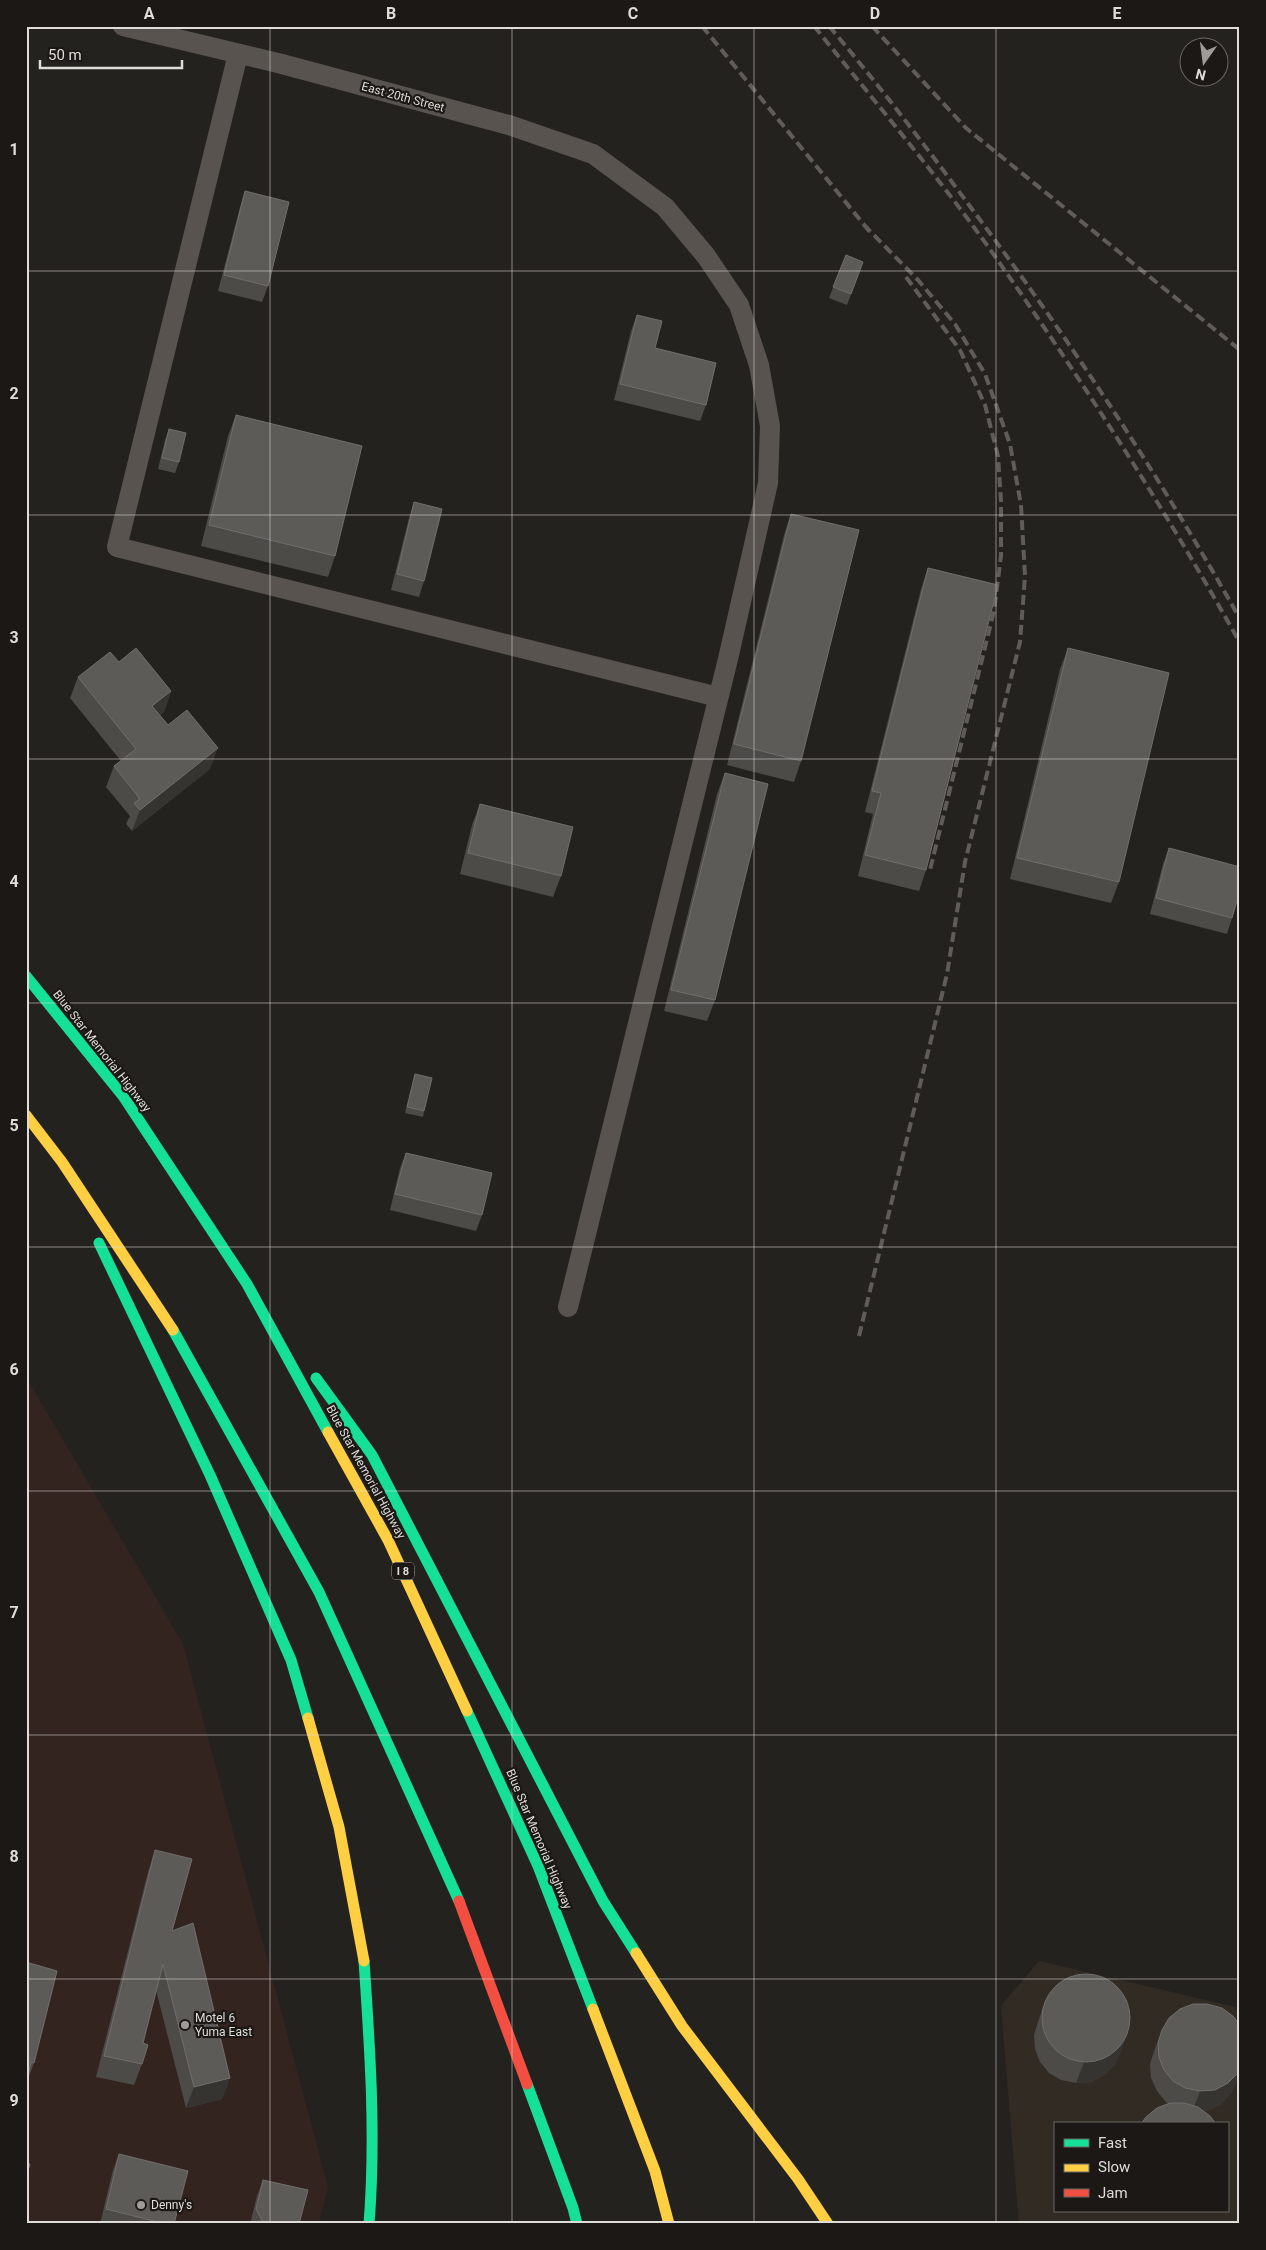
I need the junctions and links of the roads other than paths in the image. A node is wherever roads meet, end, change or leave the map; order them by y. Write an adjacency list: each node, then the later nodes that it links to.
1 (123, 26): 2 (street, East 20th Street)
2 (238, 54): 3 (street, East 20th Street); 3 (street)
3 (718, 697): 8 (street, East 20th Street)
4 (26, 976): 7 (highway, Blue Star Memorial Highway / I 8)
5 (26, 1115): 6 (highway)
6 (62, 1162): 9 (highway); 12 (highway)
7 (247, 1284): 13 (highway, Blue Star Memorial Highway / I 8); 14 (highway)
8 (568, 1307)
9 (373, 2173): 10 (highway); 11 (highway)
10 (361, 2224)
11 (369, 2224)
12 (577, 2224)
13 (668, 2224)
14 (828, 2224)

